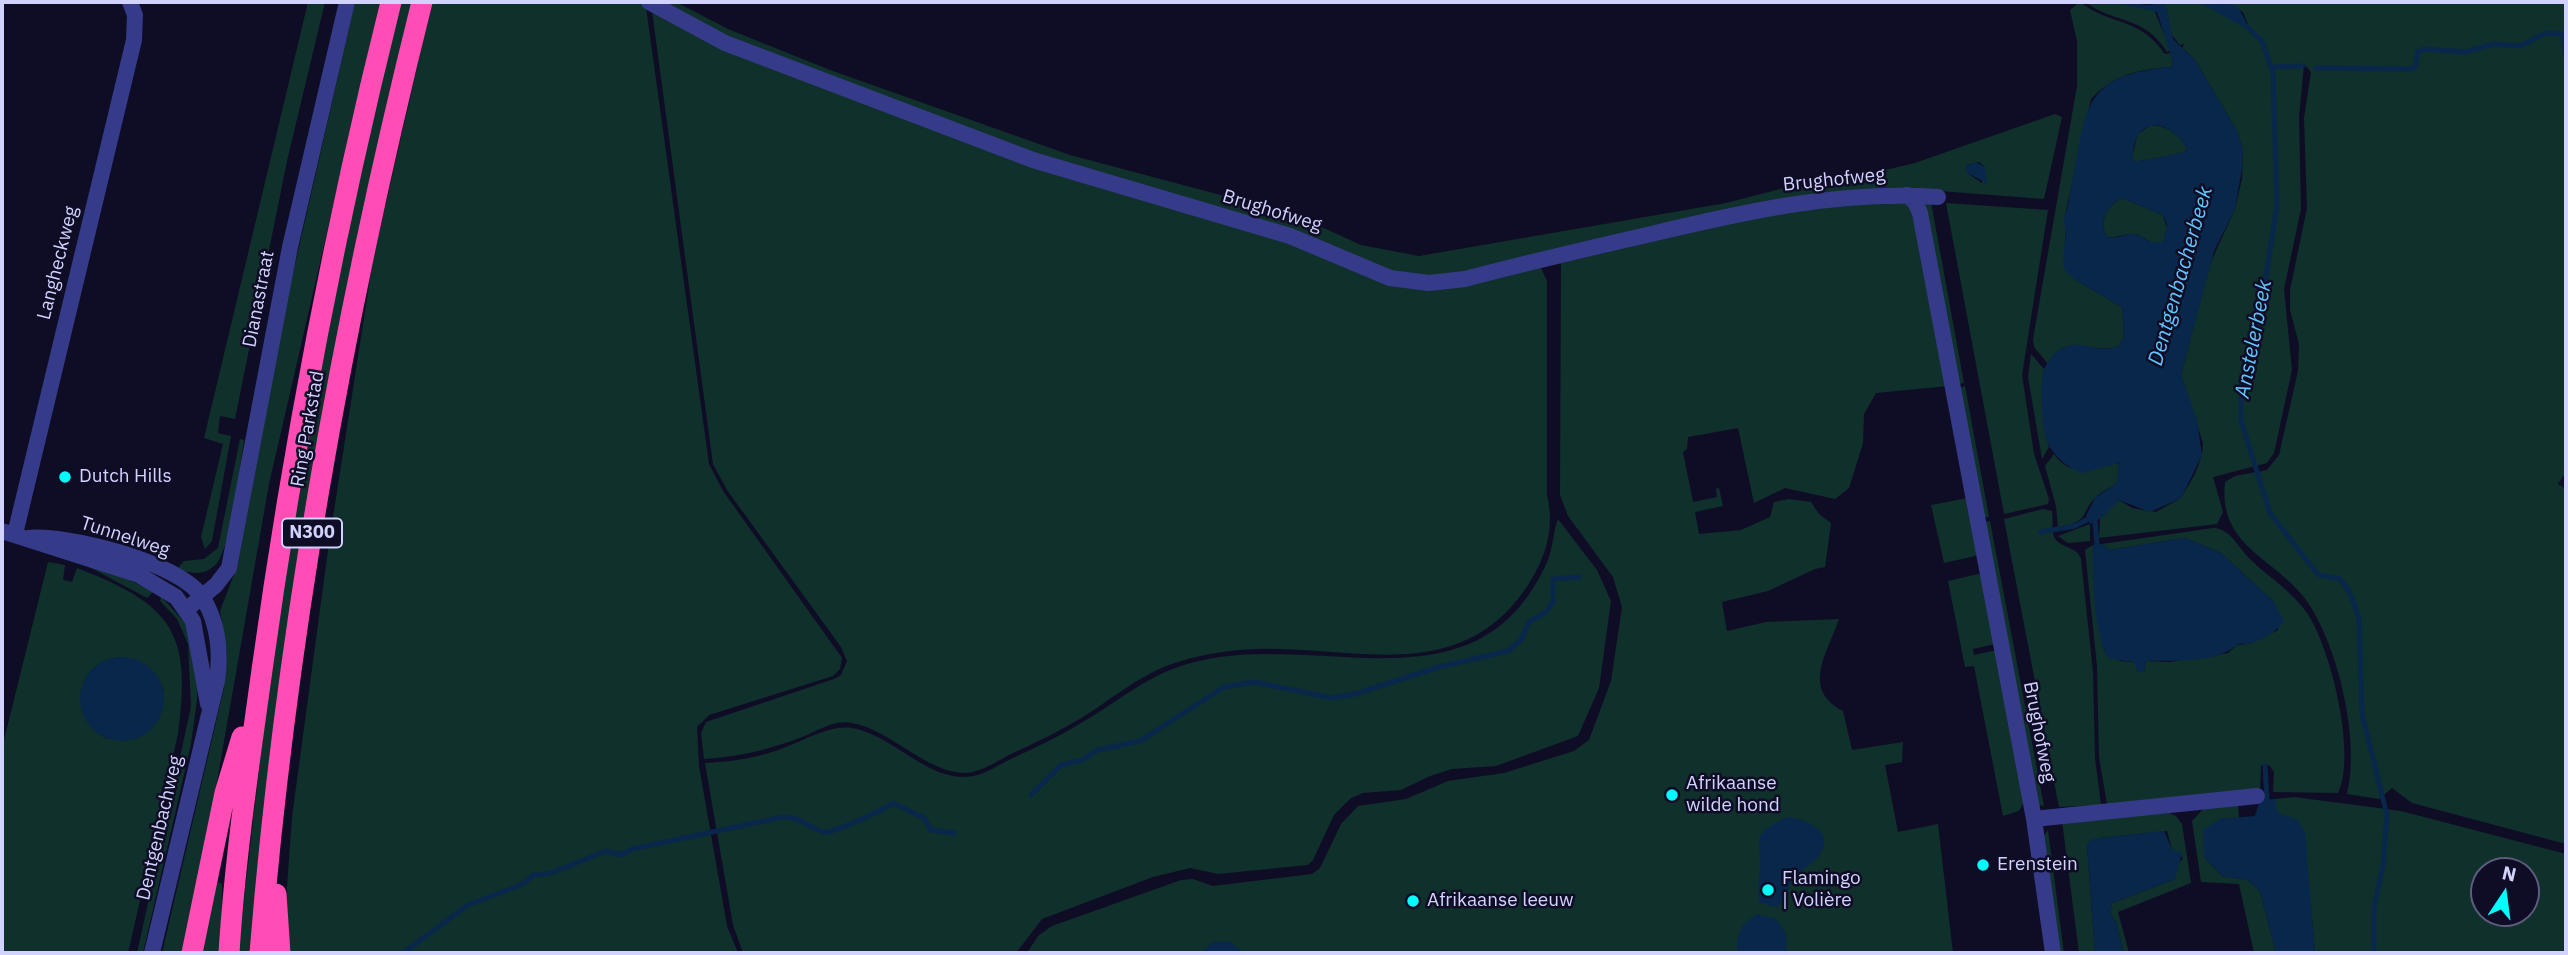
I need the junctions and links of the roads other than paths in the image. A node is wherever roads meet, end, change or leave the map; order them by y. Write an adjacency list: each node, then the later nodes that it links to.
1 (130, 2): 8 (street, Langheckweg)
2 (346, 2): 9 (street, Dianastraat)
3 (391, 2): 11 (highway, Ring Parkstad / N300)
4 (422, 2): 15 (highway, Ring Parkstad / N300)
5 (649, 2): 6 (street, Brughofweg)
6 (1907, 195): 7 (street, Brughofweg); 14 (street, Brughofweg)
7 (1938, 197)
8 (15, 535): 9 (street, Tunnelweg); 10 (street, Tunnelweg)
9 (202, 596): 10 (street); 12 (street, Dentgenbachweg)
10 (187, 609): 12 (street, Dentgenbachweg)
11 (260, 679): 17 (highway, N300); 18 (highway, Ring Parkstad / N300)
12 (209, 712): 16 (street, Dentgenbachweg)
13 (2257, 796): 14 (street)
14 (2034, 819): 21 (street, Brughofweg)
15 (272, 832): 19 (highway, Ring Parkstad / N300); 20 (highway, N300)
16 (152, 953)
17 (192, 953)
18 (229, 953)
19 (260, 953)
20 (279, 953)
21 (2053, 953)

